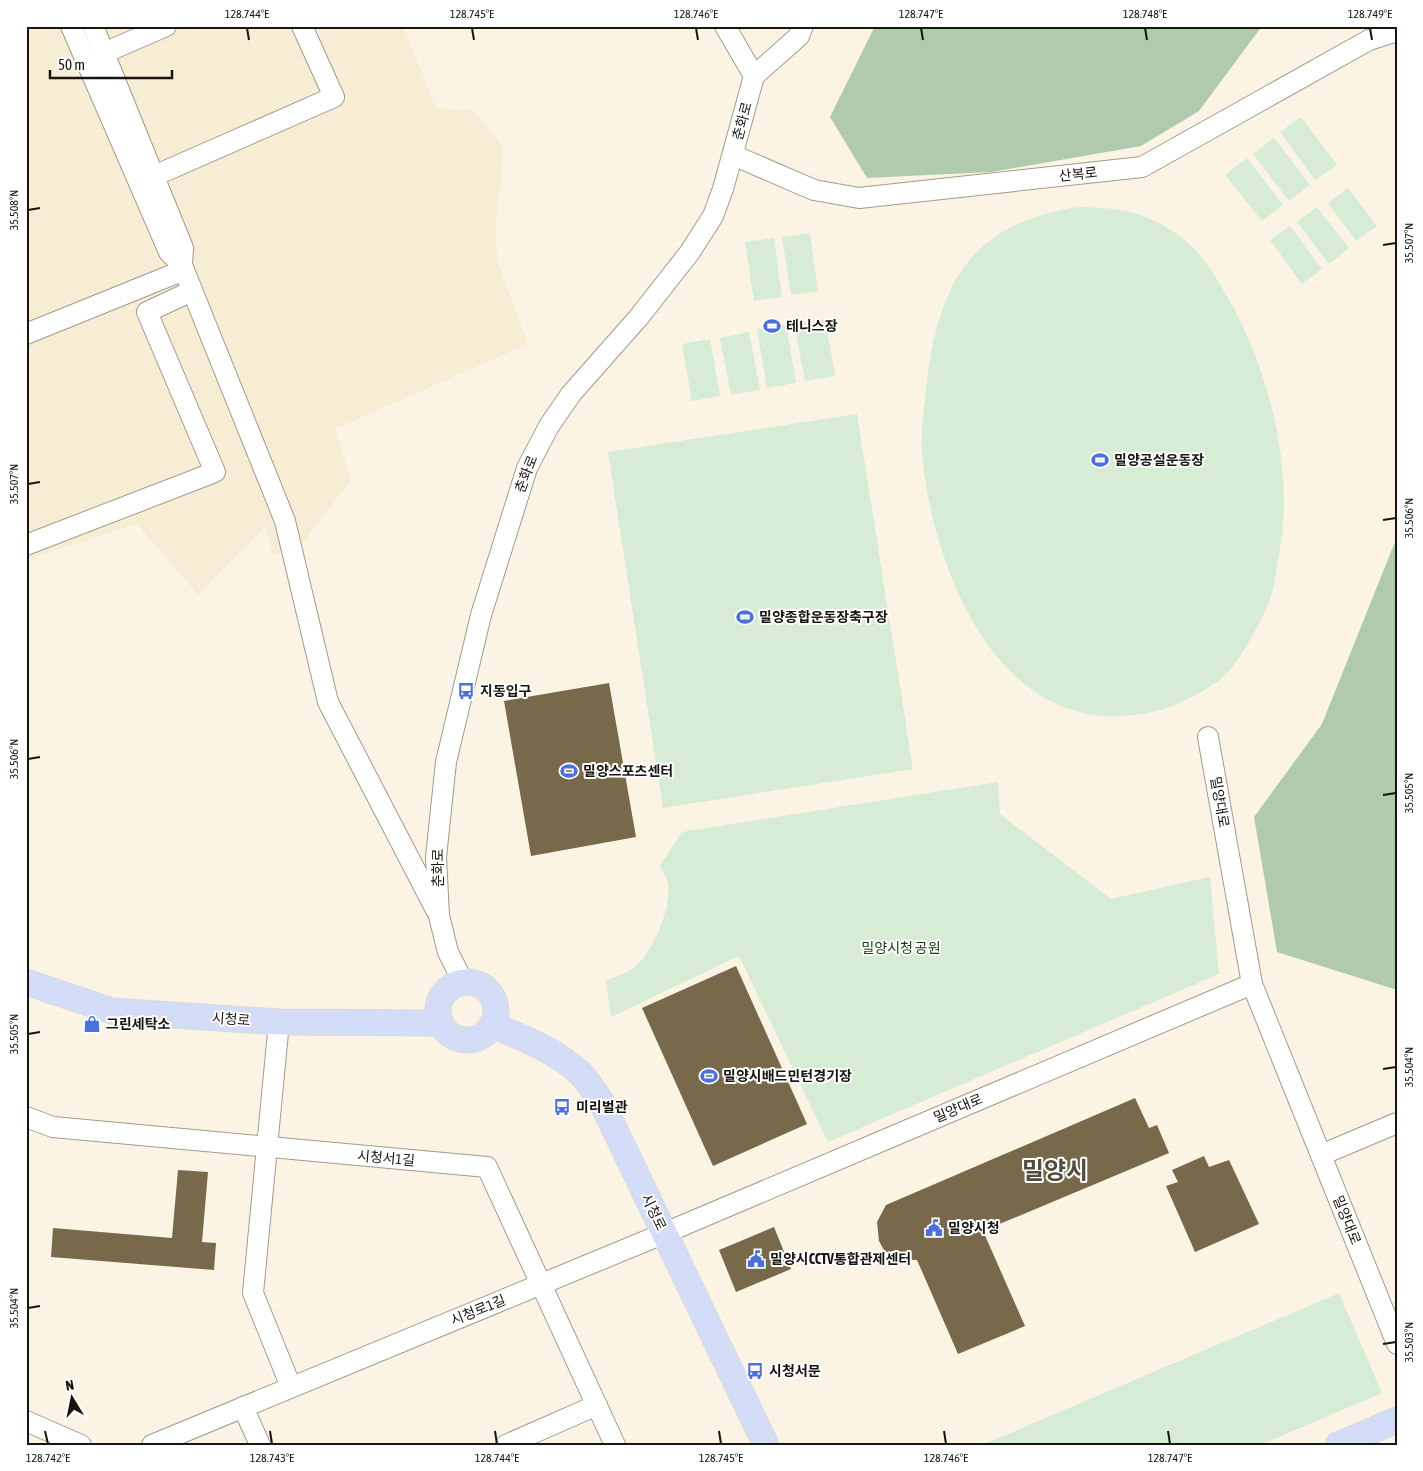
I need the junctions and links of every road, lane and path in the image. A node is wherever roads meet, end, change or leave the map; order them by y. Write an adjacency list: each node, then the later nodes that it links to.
1 (71, 26): 12 (street)
2 (93, 26): 8 (street)
3 (166, 26): 8 (street)
4 (302, 26): 11 (street)
5 (725, 26): 9 (street)
6 (803, 26): 9 (street)
7 (1397, 31): 10 (street, 산복로)
8 (104, 53): 11 (street)
9 (754, 76): 10 (street, 춘화로)
10 (733, 155): 17 (street, 춘화로)
11 (154, 176): 12 (street)
12 (183, 267): 13 (street); 14 (street)
13 (192, 291): 15 (street); 17 (street)
14 (26, 334)
15 (26, 545)
16 (1208, 737): 20 (street, 밀양대로)
17 (439, 916): 19 (street, 춘화로)
18 (26, 982): 21 (main road, 시청로)
19 (463, 982): 22 (main road); 23 (main road)
20 (1252, 984): 27 (street, 밀양대로); 28 (street, 밀양대로)
21 (279, 1022): 22 (main road, 시청로); 26 (street)
22 (440, 1023): 23 (main road)
23 (492, 1025): 28 (main road, 시청로)
24 (26, 1117): 26 (street, 시청서1길)
25 (1397, 1123): 27 (street)
26 (266, 1147): 29 (street, 시청서1길); 31 (street)
27 (1321, 1155): 30 (street, 밀양대로)
28 (665, 1233): 29 (street, 시청로1길); 41 (main road, 시청로)
29 (541, 1284): 31 (street, 시청로1길); 32 (street, 시청서1길)
30 (1397, 1344)
31 (291, 1387): 33 (street, 시청로1길)
32 (597, 1405): 39 (street); 40 (street, 시청서1길)
33 (243, 1407): 37 (street, 시청로1길); 38 (street)
34 (1397, 1420): 42 (main road)
35 (26, 1421): 36 (street)
36 (81, 1445)
37 (152, 1445)
38 (260, 1445)
39 (506, 1445)
40 (615, 1445)
41 (766, 1445)
42 (1338, 1445)

